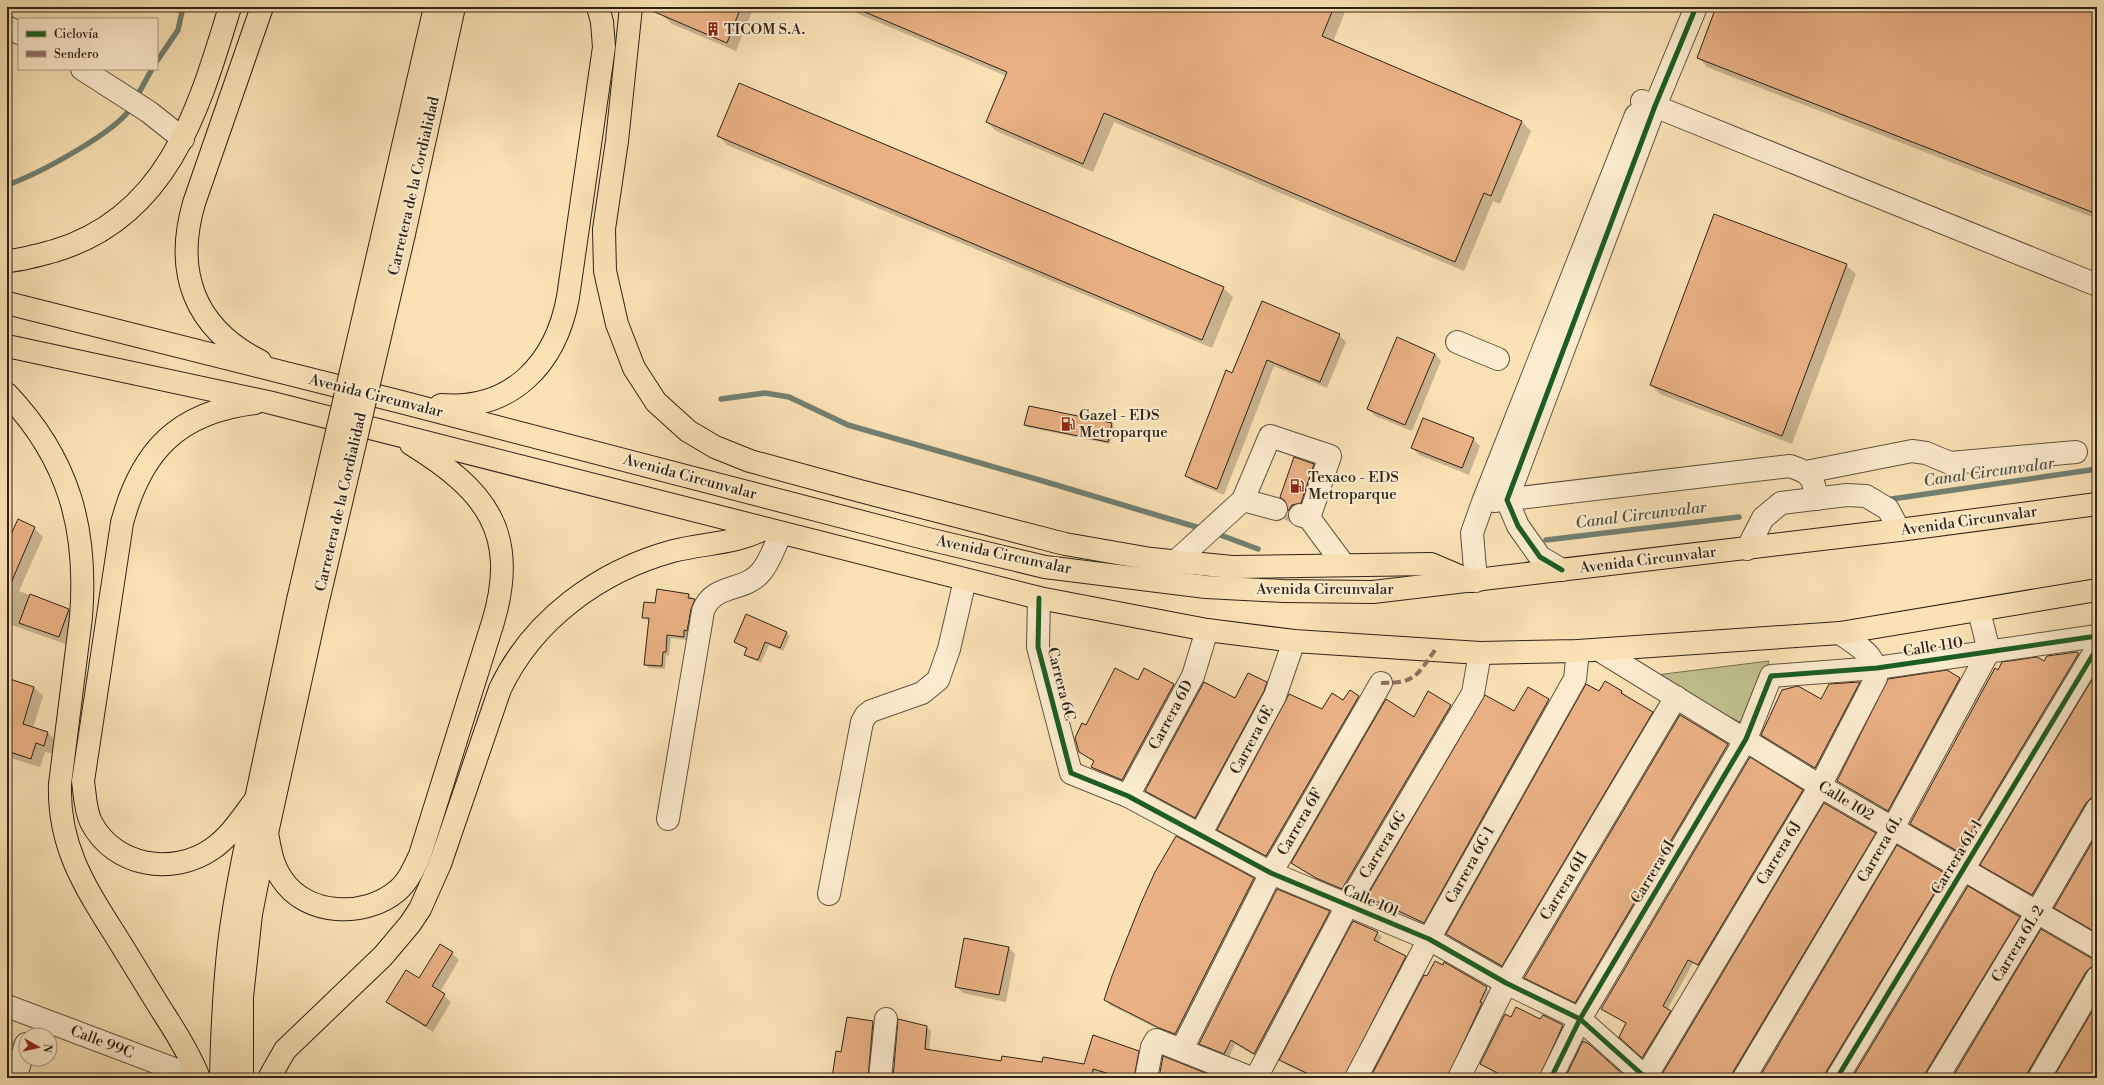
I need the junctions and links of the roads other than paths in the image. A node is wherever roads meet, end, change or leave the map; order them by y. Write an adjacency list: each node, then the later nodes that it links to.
1 (230, 7): 16 (main road)
2 (262, 7): 23 (main road)
3 (430, 7): 12 (main road)
4 (435, 7): 12 (main road, Carretera de la Cordialidad)
5 (454, 7): 12 (main road, Carretera de la Cordialidad)
6 (458, 7): 12 (main road)
7 (598, 7): 26 (main road)
8 (631, 7): 30 (main road)
9 (1681, 7): 15 (street)
10 (1696, 7): 15 (street)
11 (7, 27): 13 (street)
12 (439, 31): 50 (main road, Carretera de la Cordialidad, bridge)
13 (18, 32)
14 (84, 70): 16 (street)
15 (1648, 104): 18 (street); 35 (street); 36 (street)
16 (183, 139): 17 (main road)
17 (7, 261)
18 (2097, 285)
19 (7, 303): 23 (main road, Avenida Circunvalar)
20 (1457, 342): 22 (street)
21 (7, 346): 25 (main road, Avenida Circunvalar)
22 (1498, 359)
23 (286, 374): 26 (main road, Avenida Circunvalar)
24 (7, 394): 90 (main road)
25 (268, 402): 27 (main road, Avenida Circunvalar); 68 (main road)
26 (401, 402): 31 (main road, Avenida Circunvalar)
27 (391, 432): 40 (main road, Avenida Circunvalar); 72 (main road)
28 (2076, 452): 29 (street)
29 (1806, 472): 33 (street); 35 (street)
30 (834, 484): 31 (main road); 32 (main road)
31 (748, 492): 41 (main road, Avenida Circunvalar)
32 (860, 492): 41 (main road); 43 (main road)
33 (1817, 499): 39 (street); 42 (street)
34 (1244, 500): 38 (street); 43 (street); 44 (street)
35 (1507, 500): 36 (street); 45 (street)
36 (1483, 502): 47 (street)
37 (2097, 504): 39 (main road, Avenida Circunvalar)
38 (1276, 509)
39 (1899, 530): 42 (main road, Avenida Circunvalar)
40 (772, 531): 46 (main road, Avenida Circunvalar); 70 (street); 93 (main road)
41 (924, 538): 47 (main road, Avenida Circunvalar)
42 (1747, 549): 45 (main road, Avenida Circunvalar)
43 (1175, 562): 44 (main road)
44 (1344, 566): 47 (main road)
45 (1562, 570): 47 (main road, Avenida Circunvalar)
46 (965, 580): 49 (main road, Avenida Circunvalar); 76 (street)
47 (1474, 581)
48 (2097, 590): 51 (main road, Avenida Circunvalar)
49 (1039, 598): 52 (main road, Avenida Circunvalar); 65 (street, Carrera 6C)
50 (307, 602): 68 (main road, Carretera de la Cordialidad); 72 (main road, Carretera de la Cordialidad)
51 (1979, 611): 53 (main road, Avenida Circunvalar); 58 (street)
52 (1207, 630): 55 (main road, Avenida Circunvalar); 67 (street, Carrera 6D)
53 (1840, 633): 57 (main road, Avenida Circunvalar); 60 (street)
54 (2097, 636): 58 (street, Calle 110)
55 (1294, 641): 59 (main road, Avenida Circunvalar); 73 (street, Carrera 6E)
56 (2097, 648): 74 (street, Carrera 6L 1)
57 (1588, 651): 59 (main road, Avenida Circunvalar); 63 (street, Calle 102); 79 (street, Carrera 6G 1)
58 (1989, 651): 60 (street, Calle 110); 71 (street, Carrera 6L)
59 (1480, 653): 77 (street, Carrera 6G)
60 (1877, 668): 61 (street, Calle 110); 66 (street, Carrera 6J)
61 (1771, 676): 64 (street, Carrera 6I)
62 (1381, 683): 75 (street, Carrera 6F)
63 (1676, 697): 64 (street, Calle 102); 82 (street, Carrera 6H)
64 (1746, 739): 66 (street, Calle 102); 85 (street, Carrera 6I)
65 (1071, 773): 67 (street, Calle 101)
66 (1820, 786): 71 (street, Calle 102); 101 (street, Carrera 6J)
67 (1128, 796): 73 (street, Calle 101)
68 (256, 799): 91 (main road, Carretera de la Cordialidad)
69 (2097, 809): 78 (street, Carrera 6L 2)
70 (668, 819)
71 (1893, 828): 74 (street, Calle 102); 102 (street, Carrera 6L)
72 (268, 833): 92 (main road, Carretera de la Cordialidad)
73 (1200, 835): 75 (street, Calle 101)
74 (1964, 870): 78 (street, Calle 102); 103 (street, Carrera 6L 1)
75 (1271, 873): 77 (street, Calle 101); 87 (street, Carrera 6F)
76 (829, 894)
77 (1348, 904): 79 (street, Calle 101); 97 (street, Carrera 6G)
78 (2037, 912): 80 (street, Calle 102); 104 (street, Carrera 6L 2)
79 (1429, 939): 82 (street, Calle 101); 98 (street, Carrera 6G 1)
80 (2097, 947)
81 (2097, 978): 105 (street)
82 (1506, 983): 85 (street, Calle 101); 99 (street, Carrera 6H)
83 (7, 1006): 86 (street, Calle 99C)
84 (886, 1019): 94 (street)
85 (1580, 1019): 100 (street, Carrera 6I); 101 (street, Calle 101)
86 (32, 1026): 90 (street, Calle 99C)
87 (1182, 1050): 95 (street); 96 (street)
88 (19, 1067): 89 (street)
89 (15, 1078)
90 (198, 1078)
91 (221, 1078)
92 (242, 1078)
93 (269, 1078)
94 (880, 1078)
95 (1146, 1078)
96 (1251, 1078)
97 (1256, 1078)
98 (1356, 1078)
99 (1459, 1078)
100 (1551, 1078)
101 (1645, 1078)
102 (1744, 1078)
103 (1837, 1078)
104 (1937, 1078)
105 (2039, 1078)

